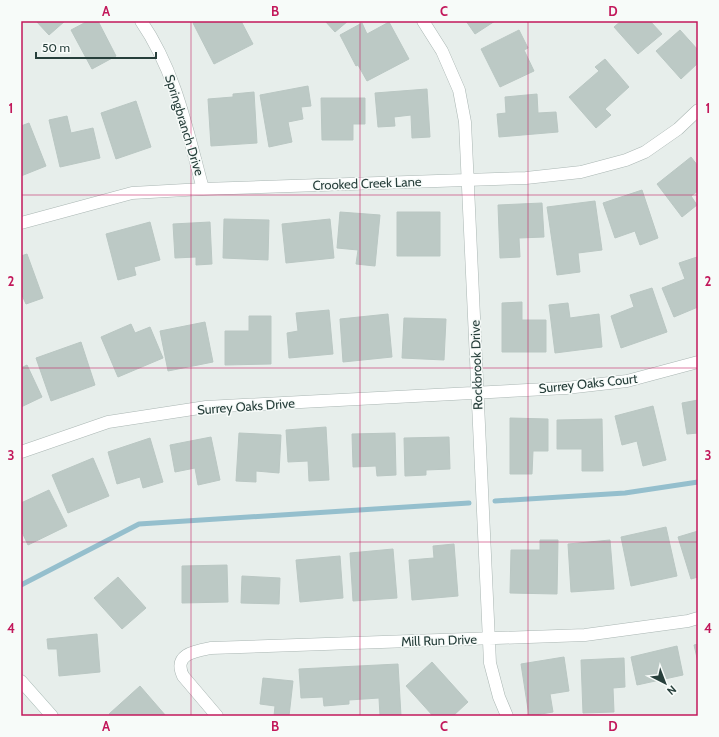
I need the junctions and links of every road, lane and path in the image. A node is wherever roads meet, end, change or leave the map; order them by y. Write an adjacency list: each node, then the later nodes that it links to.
1 (141, 21): 5 (street, Springbranch Drive)
2 (424, 21): 4 (street, Rockbrook Drive)
3 (698, 110): 4 (street, Crooked Creek Lane)
4 (468, 180): 5 (street, Crooked Creek Lane); 8 (street, Rockbrook Drive)
5 (203, 189): 6 (street, Crooked Creek Lane)
6 (21, 222)
7 (698, 362): 8 (street, Surrey Oaks Court)
8 (477, 392): 9 (street, Surrey Oaks Drive); 11 (street, Rockbrook Drive)
9 (21, 452)
10 (698, 618): 11 (street, Mill Run Drive)
11 (489, 639): 14 (street, Mill Run Drive); 15 (street, Rockbrook Drive)
12 (21, 682): 13 (street)
13 (52, 716)
14 (217, 716)
15 (507, 716)

